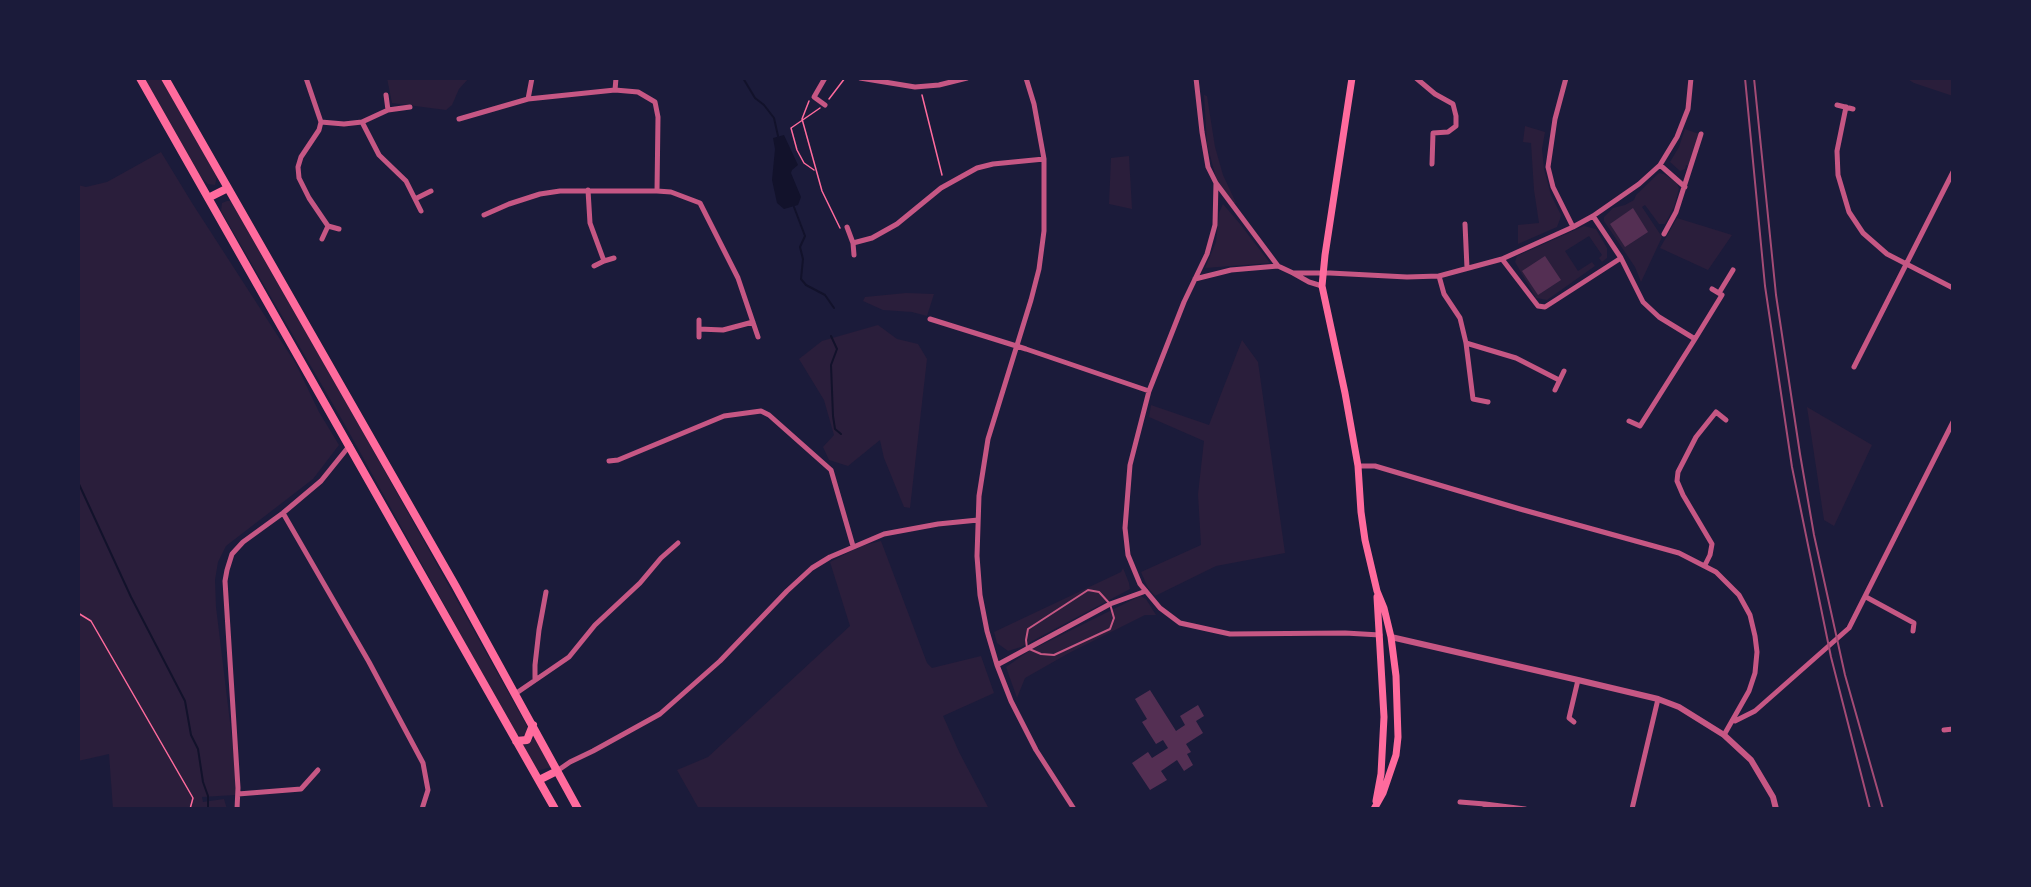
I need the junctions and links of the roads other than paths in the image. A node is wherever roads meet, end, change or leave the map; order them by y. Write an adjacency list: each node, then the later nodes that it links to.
1 (140, 78): 38 (highway)
2 (165, 78): 34 (highway)
3 (306, 78): 25 (street)
4 (532, 78): 17 (street)
5 (615, 78): 15 (street)
6 (825, 78): 18 (street)
7 (860, 78): 8 (street)
8 (967, 78)
9 (1026, 78): 28 (street)
10 (1196, 78): 32 (street)
11 (1352, 78): 62 (main road)
12 (1416, 78): 29 (street)
13 (1566, 78): 45 (street)
14 (1691, 78): 30 (street)
15 (615, 90): 17 (street); 37 (street)
16 (387, 95): 23 (street)
17 (528, 99): 24 (street)
18 (825, 105)
19 (1837, 105): 21 (street)
20 (410, 107): 23 (street)
21 (1846, 107): 22 (street); 56 (street)
22 (1853, 109)
23 (388, 110): 26 (street)
24 (459, 119)
25 (321, 122): 26 (street); 44 (street)
26 (362, 122): 39 (street)
27 (1701, 135): 33 (street)
28 (1044, 159): 50 (street); 77 (street)
29 (1432, 164)
30 (1660, 165): 33 (street); 42 (street)
31 (1953, 172): 56 (street)
32 (1216, 183): 58 (street); 64 (street)
33 (1685, 187): 48 (street)
34 (228, 188): 38 (highway); 107 (highway)
35 (588, 190): 37 (street); 41 (street); 55 (street)
36 (431, 191): 39 (street)
37 (657, 191): 71 (street)
38 (208, 198): 87 (highway)
39 (415, 199): 40 (street)
40 (421, 211)
41 (483, 215)
42 (1593, 216): 45 (street); 53 (street)
43 (1465, 224): 59 (street)
44 (328, 226): 47 (street); 49 (street)
45 (1573, 227): 54 (street)
46 (847, 228): 50 (street)
47 (339, 230)
48 (1664, 234)
49 (322, 239)
50 (853, 243): 51 (street)
51 (854, 255)
52 (614, 258): 55 (street)
53 (1621, 258): 54 (street); 75 (street)
54 (1502, 259): 59 (street)
55 (604, 261): 57 (street)
56 (1905, 263): 66 (street); 78 (street)
57 (594, 266)
58 (1278, 266): 61 (street); 64 (street)
59 (1467, 268): 63 (street)
60 (1733, 270): 68 (street)
61 (1293, 273): 62 (street); 65 (street)
62 (1323, 273): 63 (street); 65 (main road)
63 (1439, 276): 76 (street)
64 (1195, 279): 82 (street)
65 (1322, 286): 89 (main road)
66 (1953, 288)
67 (1712, 289): 68 (street)
68 (1719, 293): 75 (street)
69 (930, 319): 77 (street)
70 (699, 321): 72 (street)
71 (753, 322): 72 (street); 73 (street)
72 (699, 329): 74 (street)
73 (758, 337)
74 (699, 338)
75 (1695, 339): 85 (street)
76 (1466, 343): 80 (street); 83 (street)
77 (1018, 347): 82 (street); 91 (street)
78 (1854, 367)
79 (1564, 371): 80 (street)
80 (1559, 380): 81 (street)
81 (1555, 390)
82 (1149, 391): 95 (street)
83 (1488, 402)
84 (1726, 420): 94 (street)
85 (1629, 421)
86 (1953, 422): 98 (street)
87 (350, 445): 90 (street); 115 (highway)
88 (609, 461): 93 (street)
89 (1358, 466): 94 (street); 96 (main road)
90 (283, 513): 119 (street); 123 (street)
91 (978, 520): 93 (street); 104 (street)
92 (678, 543): 105 (street)
93 (853, 546): 117 (street)
94 (1705, 565): 110 (street)
95 (1146, 591): 99 (street); 101 (street)
96 (1377, 591): 101 (main road); 102 (main road)
97 (546, 592): 105 (street)
98 (1866, 597): 100 (street); 110 (street)
99 (1110, 604): 103 (street); 103 (lane); 103 (lane)
100 (1912, 631)
101 (1380, 635): 102 (main road); 127 (main road)
102 (1391, 637): 106 (street); 127 (main road)
103 (1027, 648): 104 (street)
104 (997, 665): 126 (street)
105 (535, 680): 107 (street)
106 (1578, 680): 108 (street); 109 (street)
107 (515, 694): 111 (highway)
108 (1658, 699): 114 (street); 129 (street)
109 (1569, 720)
110 (1733, 722): 114 (street)
111 (532, 725): 115 (highway); 117 (highway)
112 (1953, 729): 113 (street)
113 (1944, 730)
114 (1724, 735): 130 (street)
115 (516, 741): 118 (highway)
116 (318, 770): 119 (street)
117 (557, 771): 118 (highway); 125 (highway)
118 (539, 780): 124 (highway)
119 (238, 794): 122 (street)
120 (1460, 802): 121 (street)
121 (1485, 807): 128 (street)
122 (237, 809)
123 (422, 809)
124 (555, 809)
125 (578, 809)
126 (1074, 809)
127 (1374, 809)
128 (1526, 809)
129 (1632, 809)
130 (1776, 809)

